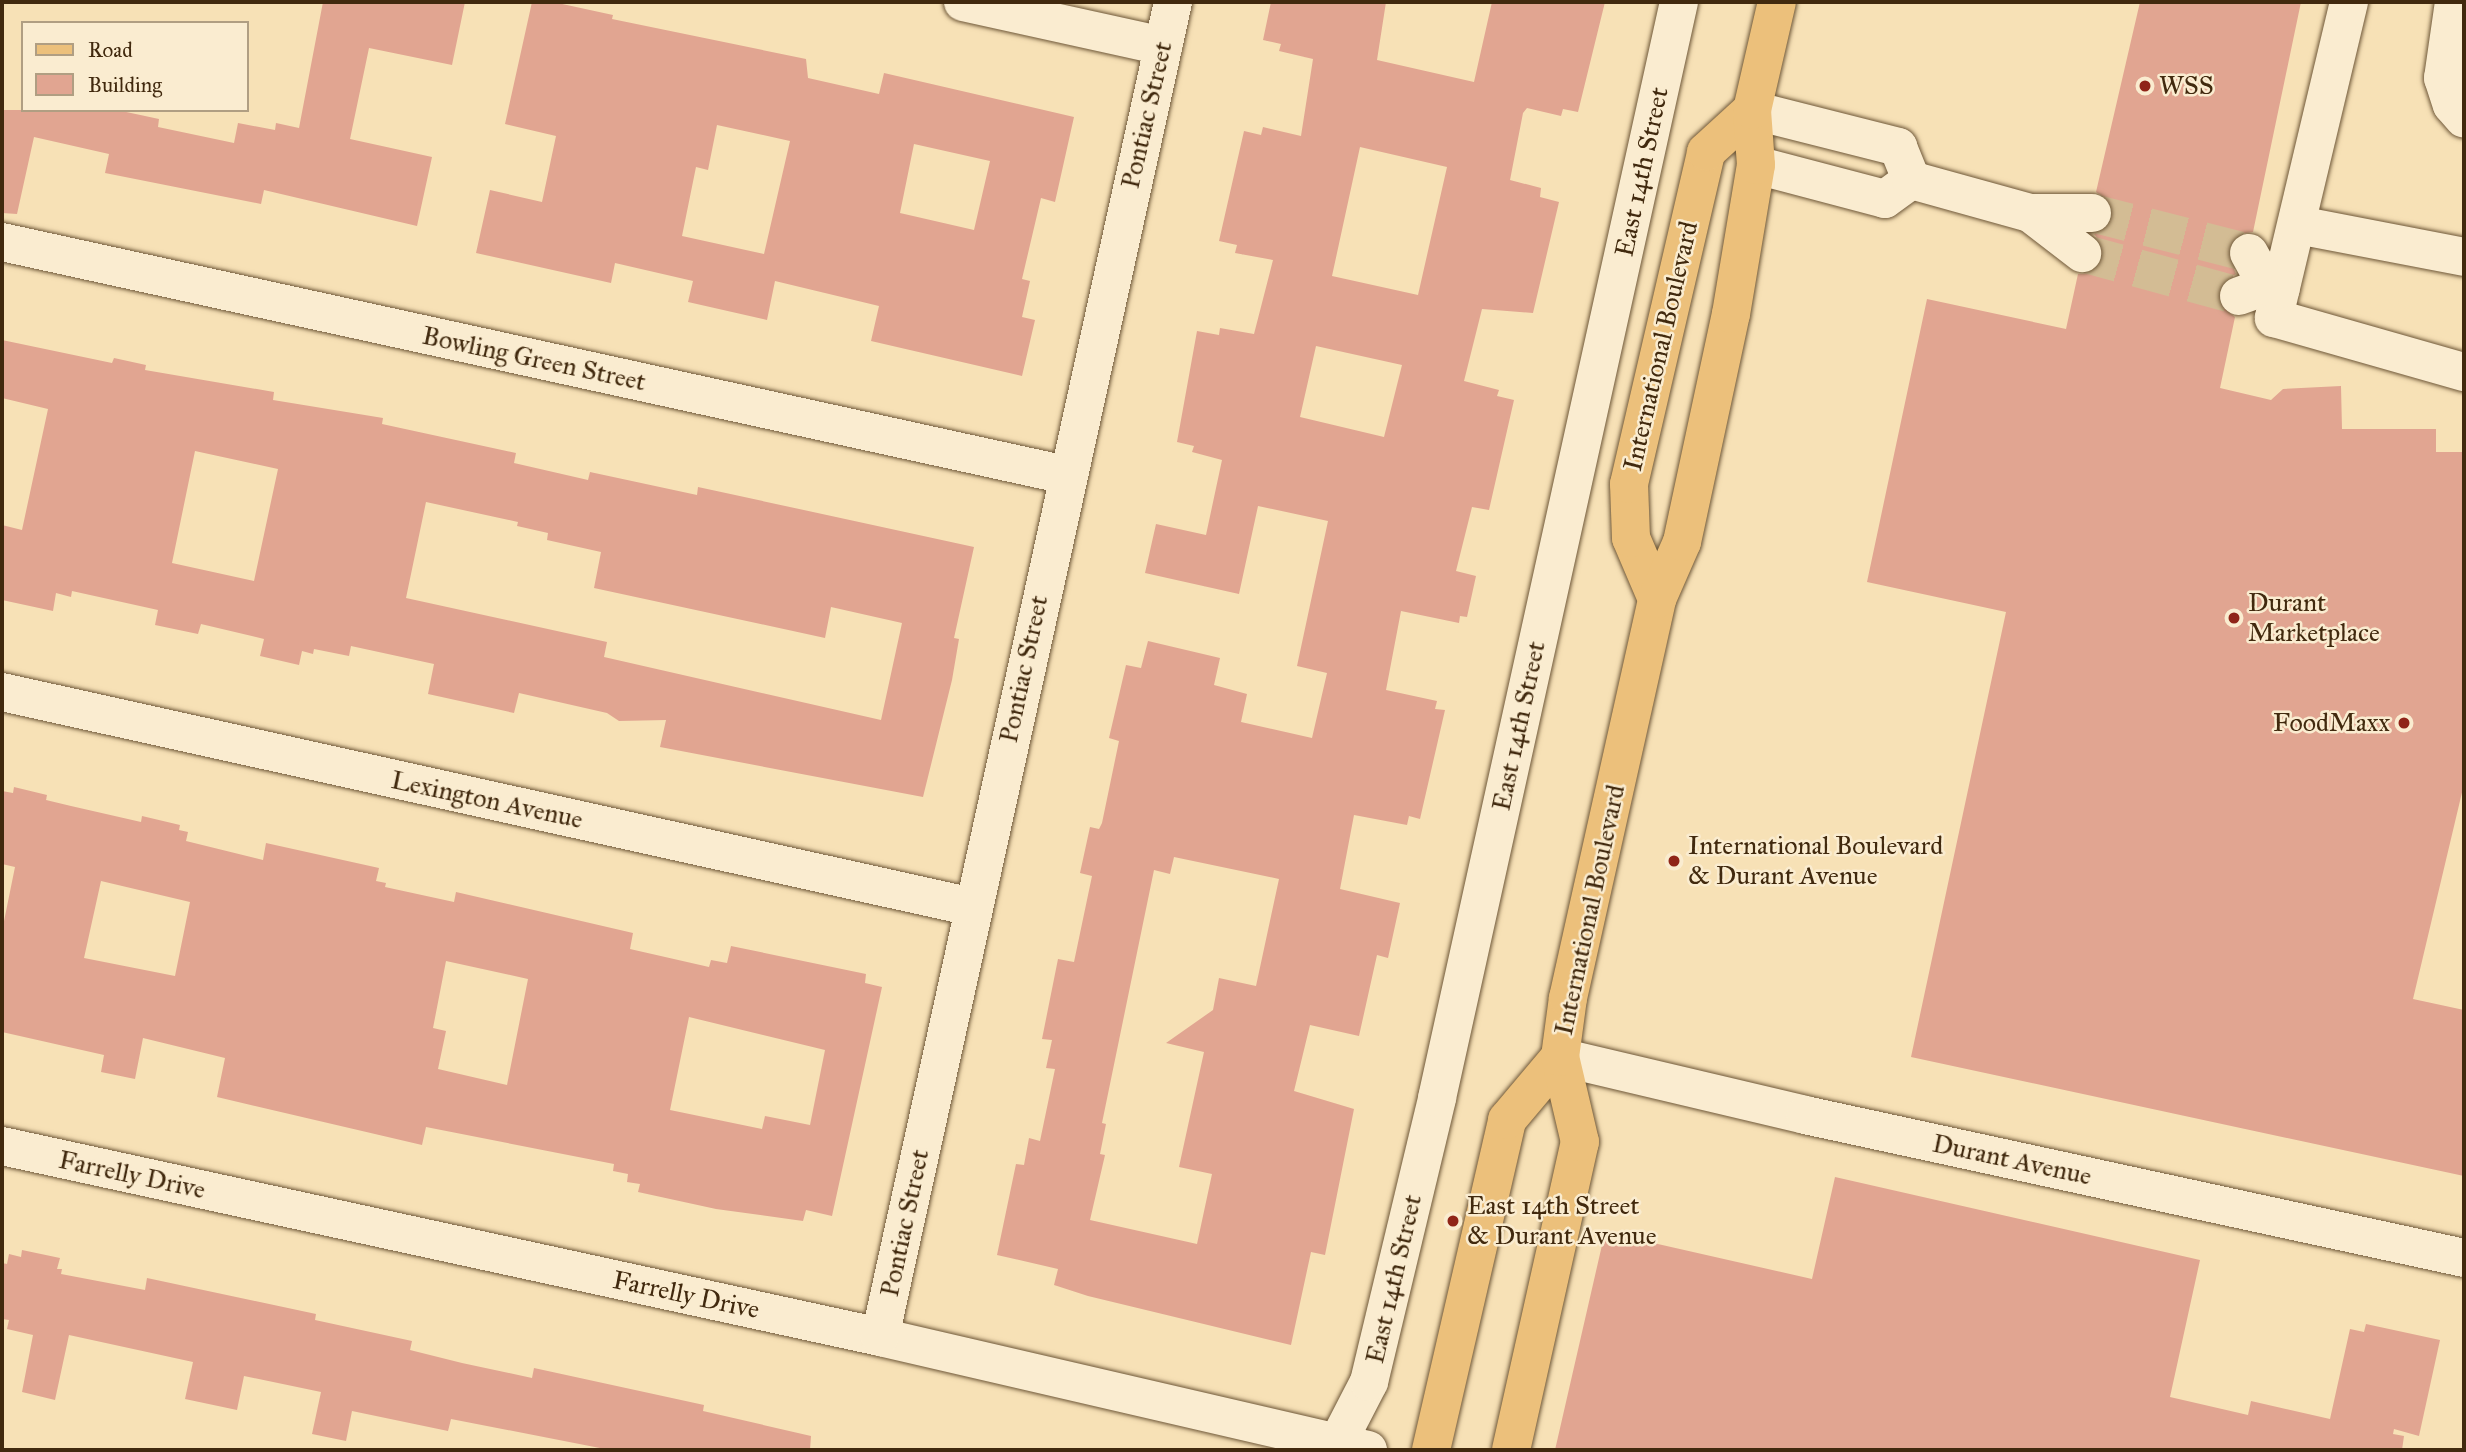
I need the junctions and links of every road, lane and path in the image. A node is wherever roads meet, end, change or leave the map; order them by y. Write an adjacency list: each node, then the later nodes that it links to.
1 (963, 2): 7 (street)
2 (1173, 2): 7 (street, Pontiac Street)
3 (1679, 2): 29 (street, East 14th Street)
4 (1777, 2): 8 (main road, International Boulevard)
5 (2349, 2): 14 (street)
6 (2454, 2): 9 (street)
7 (1163, 46): 21 (street, Pontiac Street)
8 (1752, 110): 10 (main road, International Boulevard); 11 (street); 22 (main road, International Boulevard)
9 (2464, 119)
10 (1756, 165): 11 (street); 22 (main road, International Boulevard)
11 (1911, 180): 12 (street)
12 (2030, 213): 13 (street); 16 (street)
13 (2092, 213)
14 (2298, 225): 18 (street); 19 (street)
15 (2, 242): 21 (street, Bowling Green Street)
16 (2082, 253)
17 (2249, 253): 19 (street)
18 (2464, 257)
19 (2263, 290): 20 (street)
20 (2464, 372)
21 (1066, 475): 24 (street, Pontiac Street)
22 (1657, 599): 25 (main road, International Boulevard)
23 (2, 692): 24 (street, Lexington Avenue)
24 (973, 907): 28 (street, Pontiac Street)
25 (1560, 1057): 27 (street, Durant Avenue); 30 (main road); 31 (main road)
26 (2, 1146): 28 (street, Farrelly Drive)
27 (2464, 1258)
28 (880, 1337): 29 (street, Farrelly Drive)
29 (1353, 1446)
30 (1431, 1450)
31 (1511, 1450)

